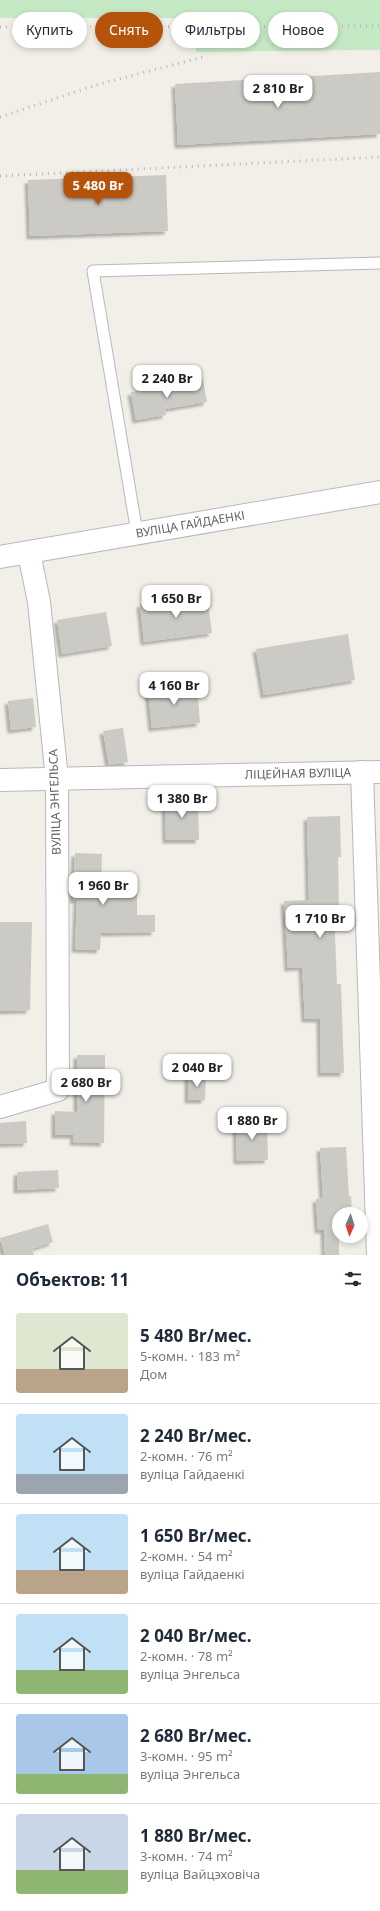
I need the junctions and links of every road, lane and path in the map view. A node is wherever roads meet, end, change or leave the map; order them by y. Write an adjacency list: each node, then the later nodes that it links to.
1 (380, 263): 3 (lane)
2 (380, 492): 3 (street, ВУЛІЦА ГАЙДАЕНКІ)
3 (137, 533): 4 (street, ВУЛІЦА ГАЙДАЕНКІ)
4 (29, 553): 5 (street, ВУЛІЦА ГАЙДАЕНКІ); 7 (street, ВУЛІЦА ЭНГЕЛЬСА)
5 (0, 557)
6 (371, 772): 7 (street, ЛІЦЕЙНАЯ ВУЛІЦА); 10 (street)
7 (57, 779): 8 (street, ЛІЦЕЙНАЯ ВУЛІЦА); 9 (street, ВУЛІЦА ЭНГЕЛЬСА)
8 (0, 780)
9 (0, 1107)
10 (378, 1255)

